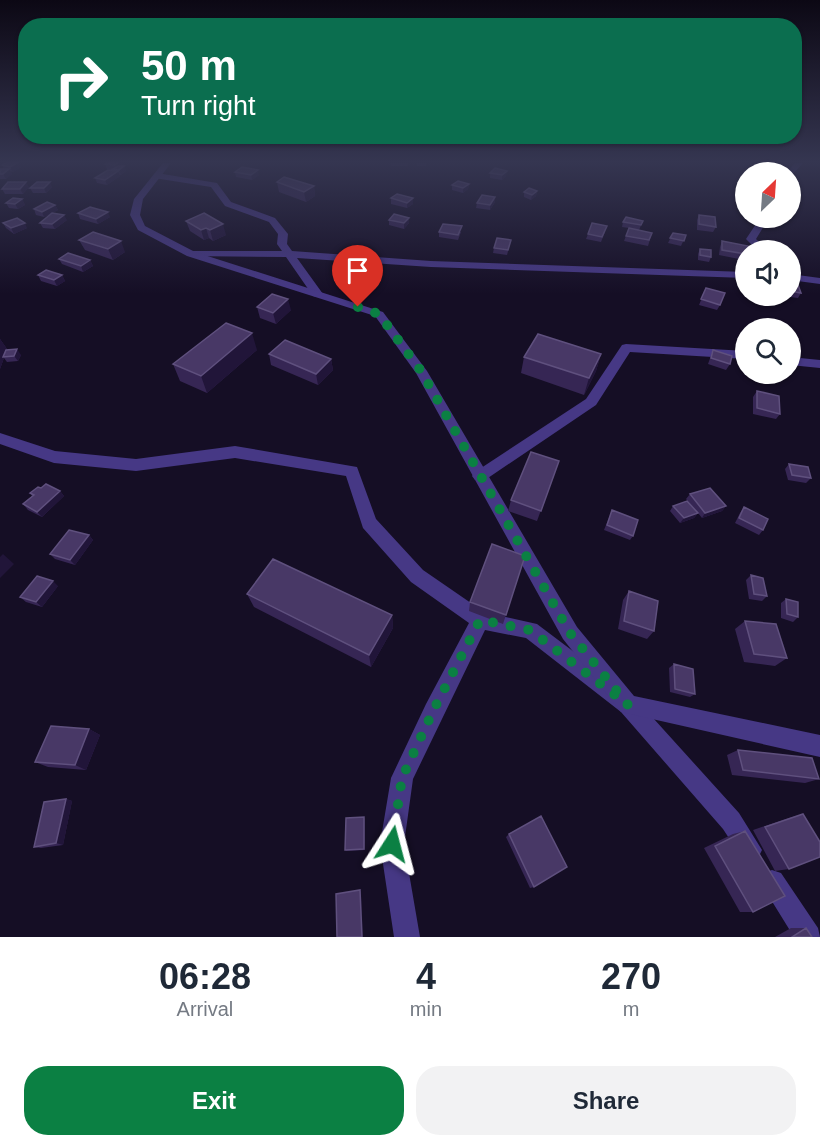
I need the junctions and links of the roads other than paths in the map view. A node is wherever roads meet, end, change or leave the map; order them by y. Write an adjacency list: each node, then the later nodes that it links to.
1 (137, 207): 3 (street)
2 (235, 207): 4 (street)
3 (191, 254): 4 (street); 8 (street)
4 (290, 254): 5 (street); 8 (street)
5 (735, 275)
6 (801, 278): 7 (street)
7 (820, 281)
8 (317, 294): 13 (street)
9 (735, 354): 13 (street)
10 (801, 362): 11 (street)
11 (820, 364)
12 (0, 438): 14 (street)
13 (480, 476): 15 (street)
14 (480, 620): 15 (street); 17 (street)
15 (628, 705): 16 (street); 18 (street)
16 (820, 746)
17 (407, 937)
18 (809, 937)

